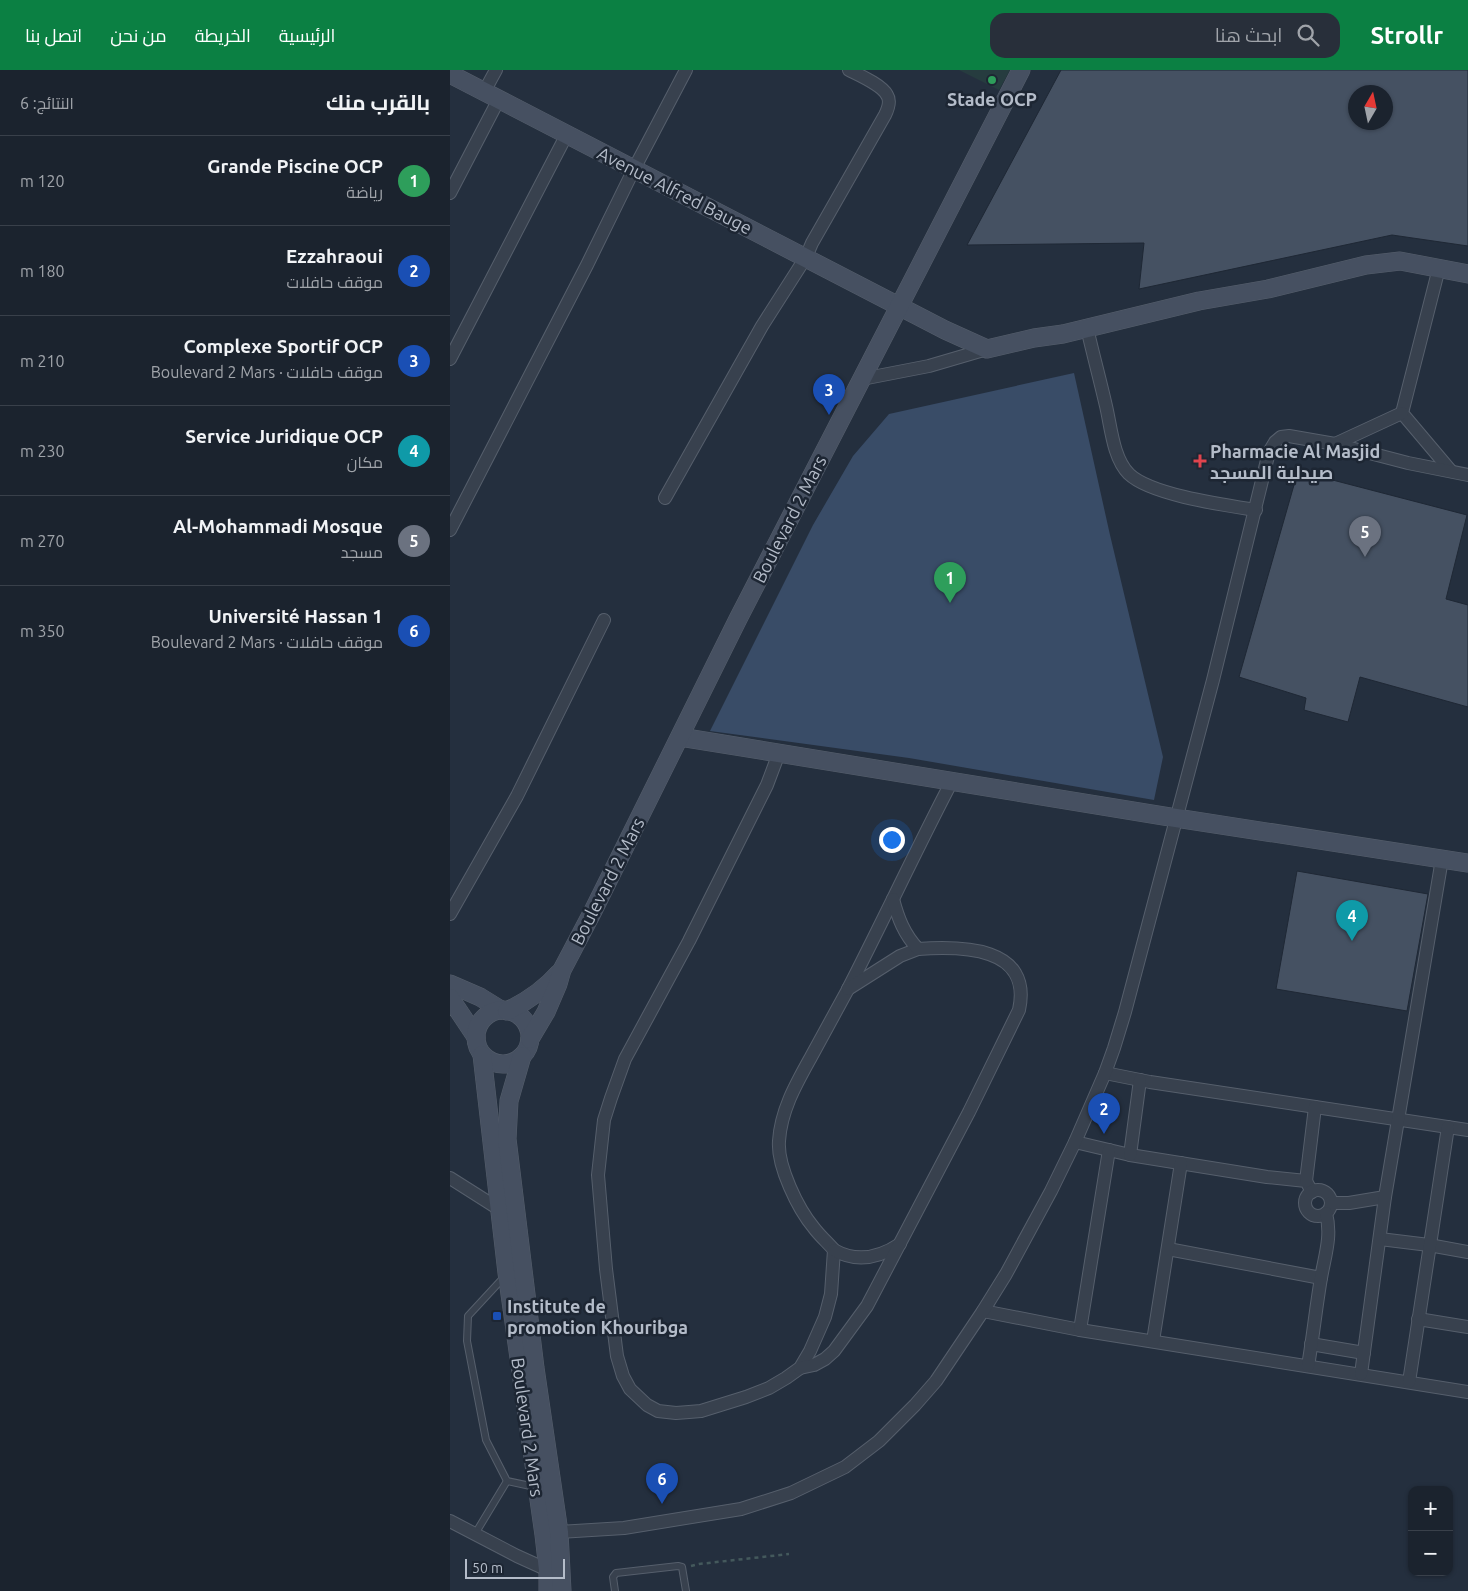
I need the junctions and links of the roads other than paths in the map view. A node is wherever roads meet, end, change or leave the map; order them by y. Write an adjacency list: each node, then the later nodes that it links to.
1 (496, 70): 6 (street)
2 (686, 70): 8 (street)
3 (849, 70): 10 (street)
4 (1021, 70): 13 (street, Boulevard 2 Mars)
5 (450, 74): 6 (street, Avenue Alfred Bauge)
6 (491, 95): 7 (street, Avenue Alfred Bauge); 9 (street)
7 (567, 134): 8 (street, Avenue Alfred Bauge); 16 (street)
8 (634, 169): 10 (street, Avenue Alfred Bauge); 24 (street)
9 (450, 194)
10 (806, 257): 13 (street, Avenue Alfred Bauge); 22 (street)
11 (1438, 268): 12 (street); 14 (street); 18 (street)
12 (1468, 274)
13 (900, 305): 15 (street, Avenue Alfred Bauge); 17 (street, Boulevard 2 Mars)
14 (1087, 328): 15 (street); 23 (street)
15 (987, 349): 17 (street)
16 (450, 360)
17 (862, 379): 26 (street, Boulevard 2 Mars)
18 (1402, 413): 19 (street); 20 (street)
19 (1335, 444): 20 (street); 23 (street)
20 (1451, 471): 21 (street)
21 (1468, 475)
22 (665, 498)
23 (1256, 510): 29 (street)
24 (450, 530)
25 (604, 620): 33 (street)
26 (680, 737): 27 (street); 35 (street, Boulevard 2 Mars)
27 (779, 753): 28 (street); 75 (street)
28 (952, 781): 29 (street); 32 (street)
29 (1176, 818): 30 (street); 44 (street)
30 (1442, 859): 31 (street); 47 (street)
31 (1468, 863)
32 (893, 899): 34 (street); 37 (street)
33 (450, 914)
34 (918, 950): 37 (street); 60 (street)
35 (562, 970): 39 (street); 41 (street)
36 (450, 984): 39 (street)
37 (848, 989): 63 (street)
38 (450, 998): 40 (street)
39 (504, 1011): 40 (street); 41 (street)
40 (476, 1037): 42 (street)
41 (530, 1039): 43 (street)
42 (482, 1054): 43 (street); 58 (street, Boulevard 2 Mars)
43 (522, 1056): 82 (street, Boulevard 2 Mars)
44 (1105, 1073): 45 (street); 50 (street)
45 (1140, 1080): 46 (street); 52 (street)
46 (1315, 1107): 47 (street); 55 (street)
47 (1398, 1120): 48 (street); 56 (street)
48 (1448, 1127): 49 (street); 61 (street)
49 (1468, 1130)
50 (1075, 1142): 51 (street); 67 (street)
51 (1109, 1150): 52 (street); 70 (street)
52 (1130, 1155): 53 (street)
53 (1181, 1163): 55 (street); 62 (street)
54 (450, 1178): 58 (street)
55 (1309, 1186): 57 (street); 57 (street)
56 (1385, 1197): 57 (street); 59 (street)
57 (1329, 1208): 66 (street)
58 (499, 1209): 65 (street, Boulevard 2 Mars)
59 (1380, 1239): 61 (street); 73 (street)
60 (901, 1244): 63 (street); 75 (street)
61 (1429, 1245): 64 (street); 68 (street)
62 (1168, 1249): 66 (street); 71 (street)
63 (834, 1250): 75 (street)
64 (1468, 1252)
65 (507, 1273): 79 (lane); 80 (street, Boulevard 2 Mars)
66 (1321, 1278): 72 (street)
67 (984, 1312): 70 (street); 82 (street)
68 (1418, 1319): 69 (street); 77 (street)
69 (1468, 1327)
70 (1080, 1330): 71 (street)
71 (1153, 1341): 74 (street)
72 (1312, 1344): 73 (street); 74 (street)
73 (1364, 1354): 76 (street)
74 (1308, 1366): 76 (street)
75 (800, 1368)
76 (1361, 1374): 77 (street)
77 (1409, 1382): 78 (street)
78 (1468, 1392)
79 (507, 1481): 80 (lane); 83 (lane)
80 (536, 1487): 84 (street, Boulevard 2 Mars)
81 (450, 1520): 83 (street)
82 (559, 1532): 86 (street, Boulevard 2 Mars)
83 (476, 1534): 84 (street)
84 (548, 1570): 85 (street, Boulevard 2 Mars)
85 (548, 1591)
86 (562, 1591)
87 (614, 1591): 88 (lane)
88 (686, 1591)

